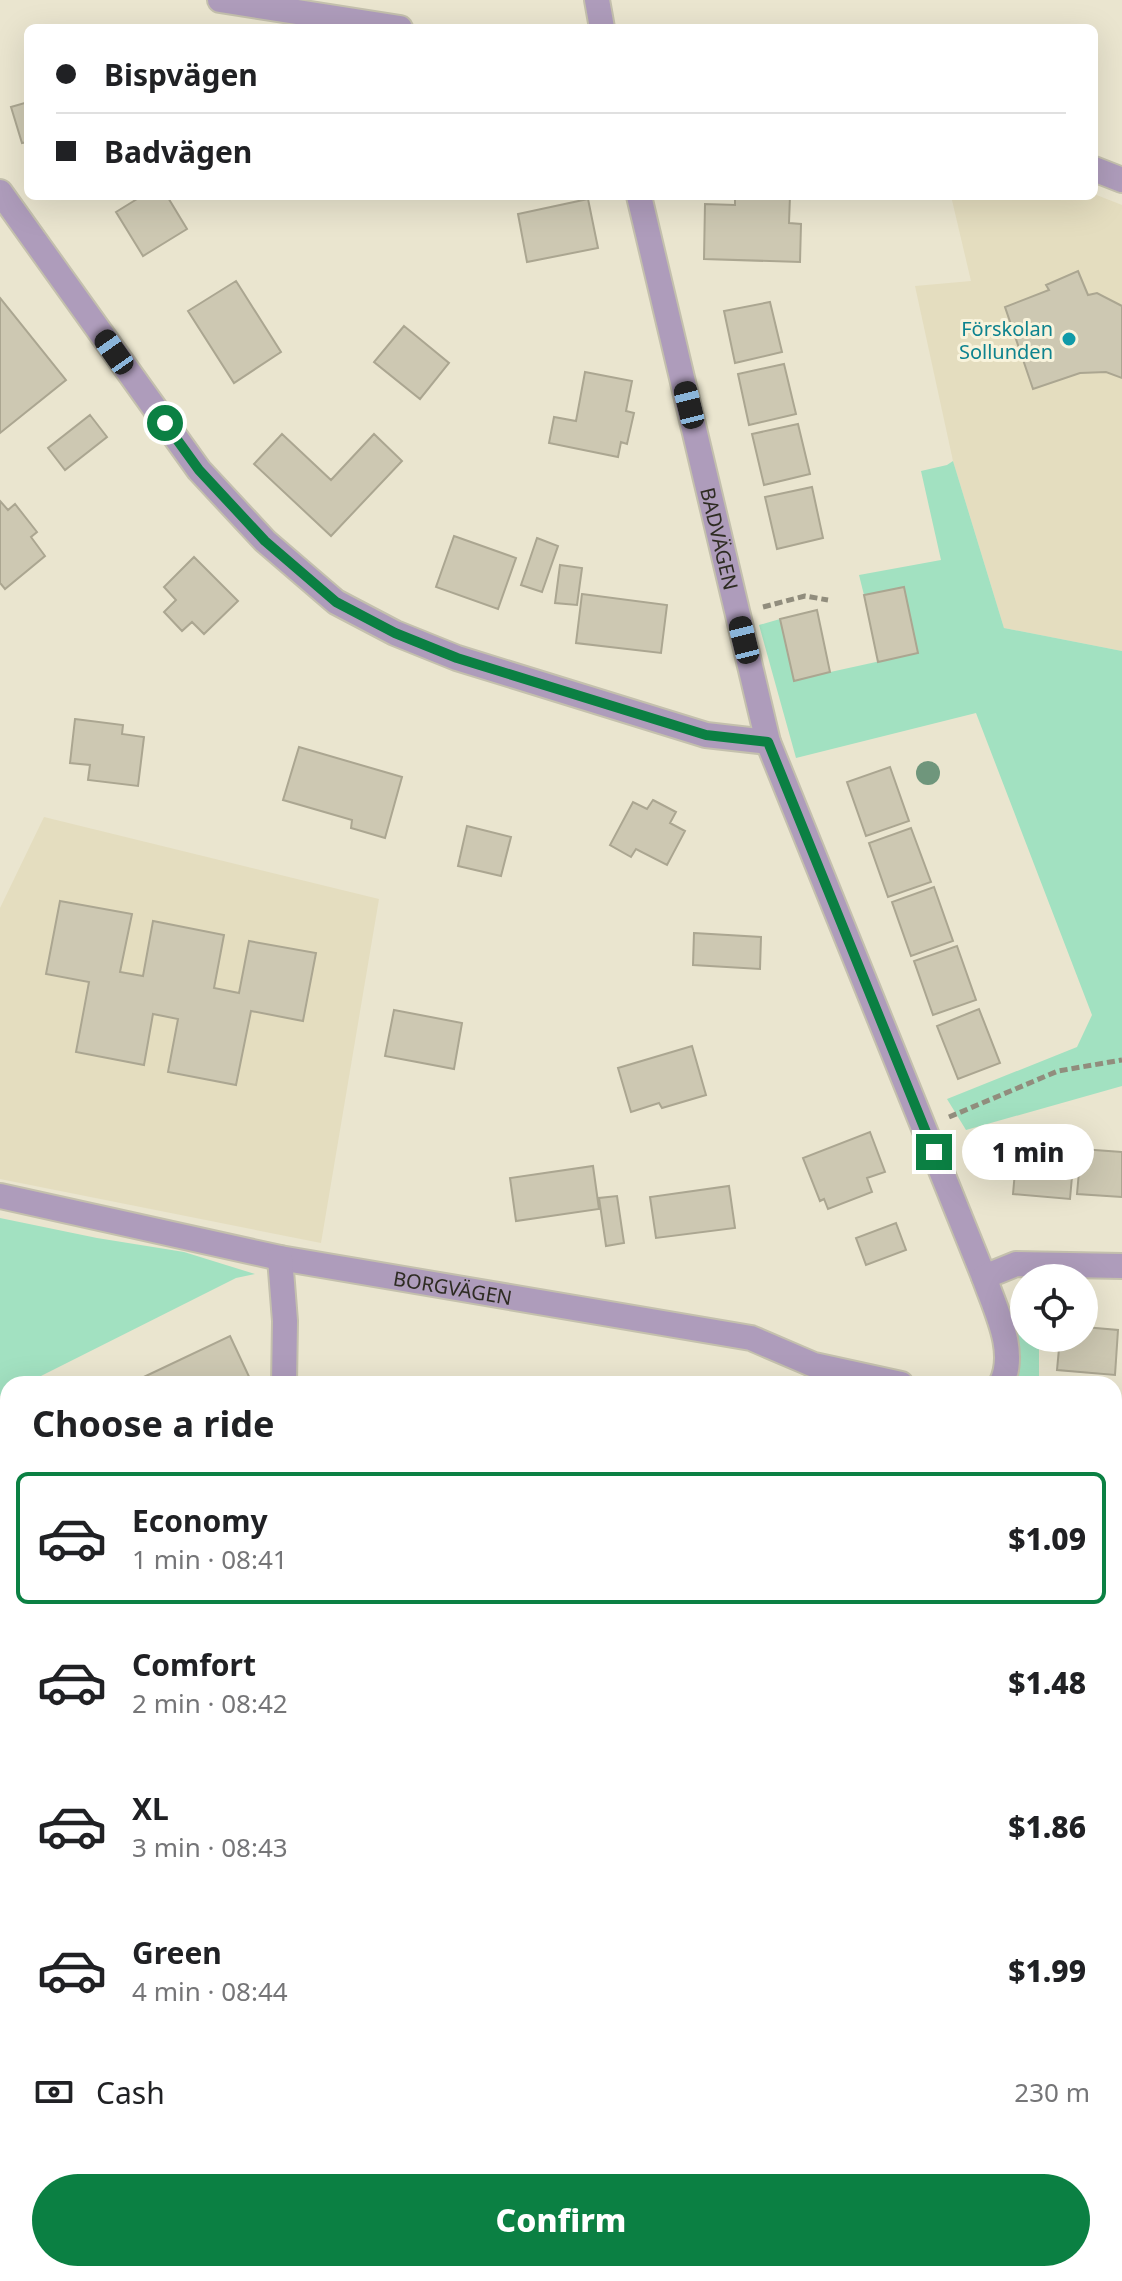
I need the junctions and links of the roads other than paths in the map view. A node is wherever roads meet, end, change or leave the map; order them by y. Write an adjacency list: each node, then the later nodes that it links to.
1 (220, 0): 3 (street)
2 (597, 0): 4 (street)
3 (374, 24)
4 (601, 24)
5 (1098, 171): 6 (street)
6 (1122, 180)
7 (0, 192): 9 (street)
8 (640, 200): 9 (street, BADVÄGEN)
9 (768, 742): 13 (street, BADVÄGEN)
10 (0, 1196): 11 (street, BORGVÄGEN)
11 (280, 1258): 14 (street); 15 (street, BORGVÄGEN)
12 (1122, 1266): 13 (street)
13 (984, 1277): 16 (street)
14 (284, 1376)
15 (864, 1376)
16 (1003, 1376)

